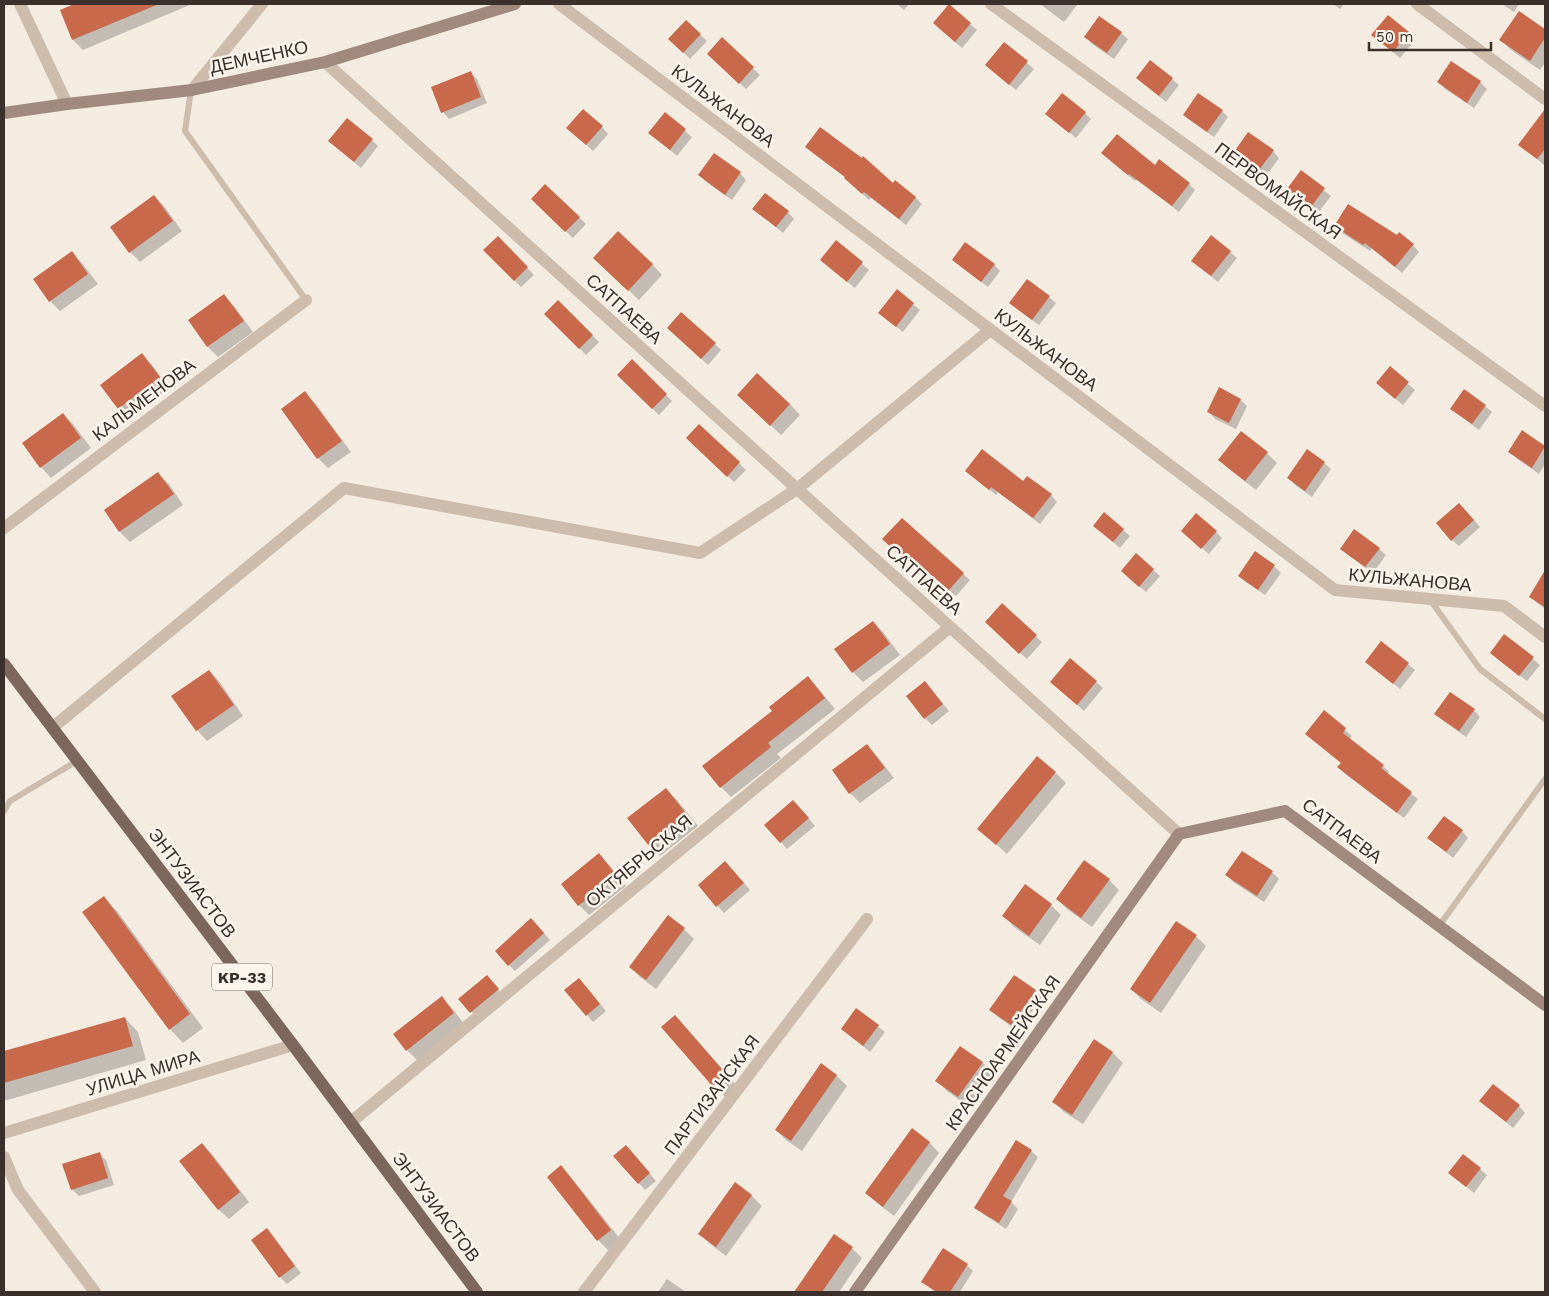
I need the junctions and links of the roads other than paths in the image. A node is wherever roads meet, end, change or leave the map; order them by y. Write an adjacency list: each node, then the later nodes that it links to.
1 (20, 4): 10 (street)
2 (262, 4): 8 (street)
3 (515, 4): 7 (street, ДЕМЧЕНКО)
4 (559, 4): 13 (street, КУЛЬЖАНОВА)
5 (991, 4): 14 (street, ПЕРВОМАЙСКАЯ)
6 (1417, 4): 9 (street)
7 (325, 62): 8 (street, ДЕМЧЕНКО); 15 (street, САТПАЕВА)
8 (192, 90): 10 (street, ДЕМЧЕНКО); 12 (lane)
9 (1545, 99)
10 (67, 104): 11 (street, ДЕМЧЕНКО)
11 (4, 113)
12 (306, 300): 16 (street, КАЛЬМЕНОВА)
13 (990, 330): 15 (street); 17 (street, КУЛЬЖАНОВА)
14 (1545, 406)
15 (797, 489): 18 (street, САТПАЕВА); 22 (street)
16 (4, 528)
17 (1431, 600): 19 (street, КУЛЬЖАНОВА); 21 (lane)
18 (950, 628): 26 (street, САТПАЕВА); 31 (street, ОКТЯБРЬСКАЯ)
19 (1545, 637)
20 (4, 664): 22 (main road, ЭНТУЗИАСТОВ / KP-33)
21 (1545, 719)
22 (52, 728): 23 (main road, ЭНТУЗИАСТОВ / KP-33)
23 (77, 761): 25 (lane); 30 (main road, ЭНТУЗИАСТОВ / KP-33)
24 (1545, 779): 28 (lane)
25 (4, 811)
26 (1179, 834): 28 (street, САТПАЕВА); 37 (street, КРАСНОАРМЕЙСКАЯ)
27 (867, 919): 36 (street, ПАРТИЗАНСКАЯ)
28 (1439, 926): 29 (street, САТПАЕВА)
29 (1545, 1005)
30 (293, 1046): 31 (main road, ЭНТУЗИАСТОВ / KP-33); 32 (street, УЛИЦА МИРА)
31 (351, 1122): 35 (main road, ЭНТУЗИАСТОВ / KP-33)
32 (4, 1133)
33 (4, 1157): 34 (street)
34 (95, 1292)
35 (477, 1292)
36 (584, 1292)
37 (855, 1292)

